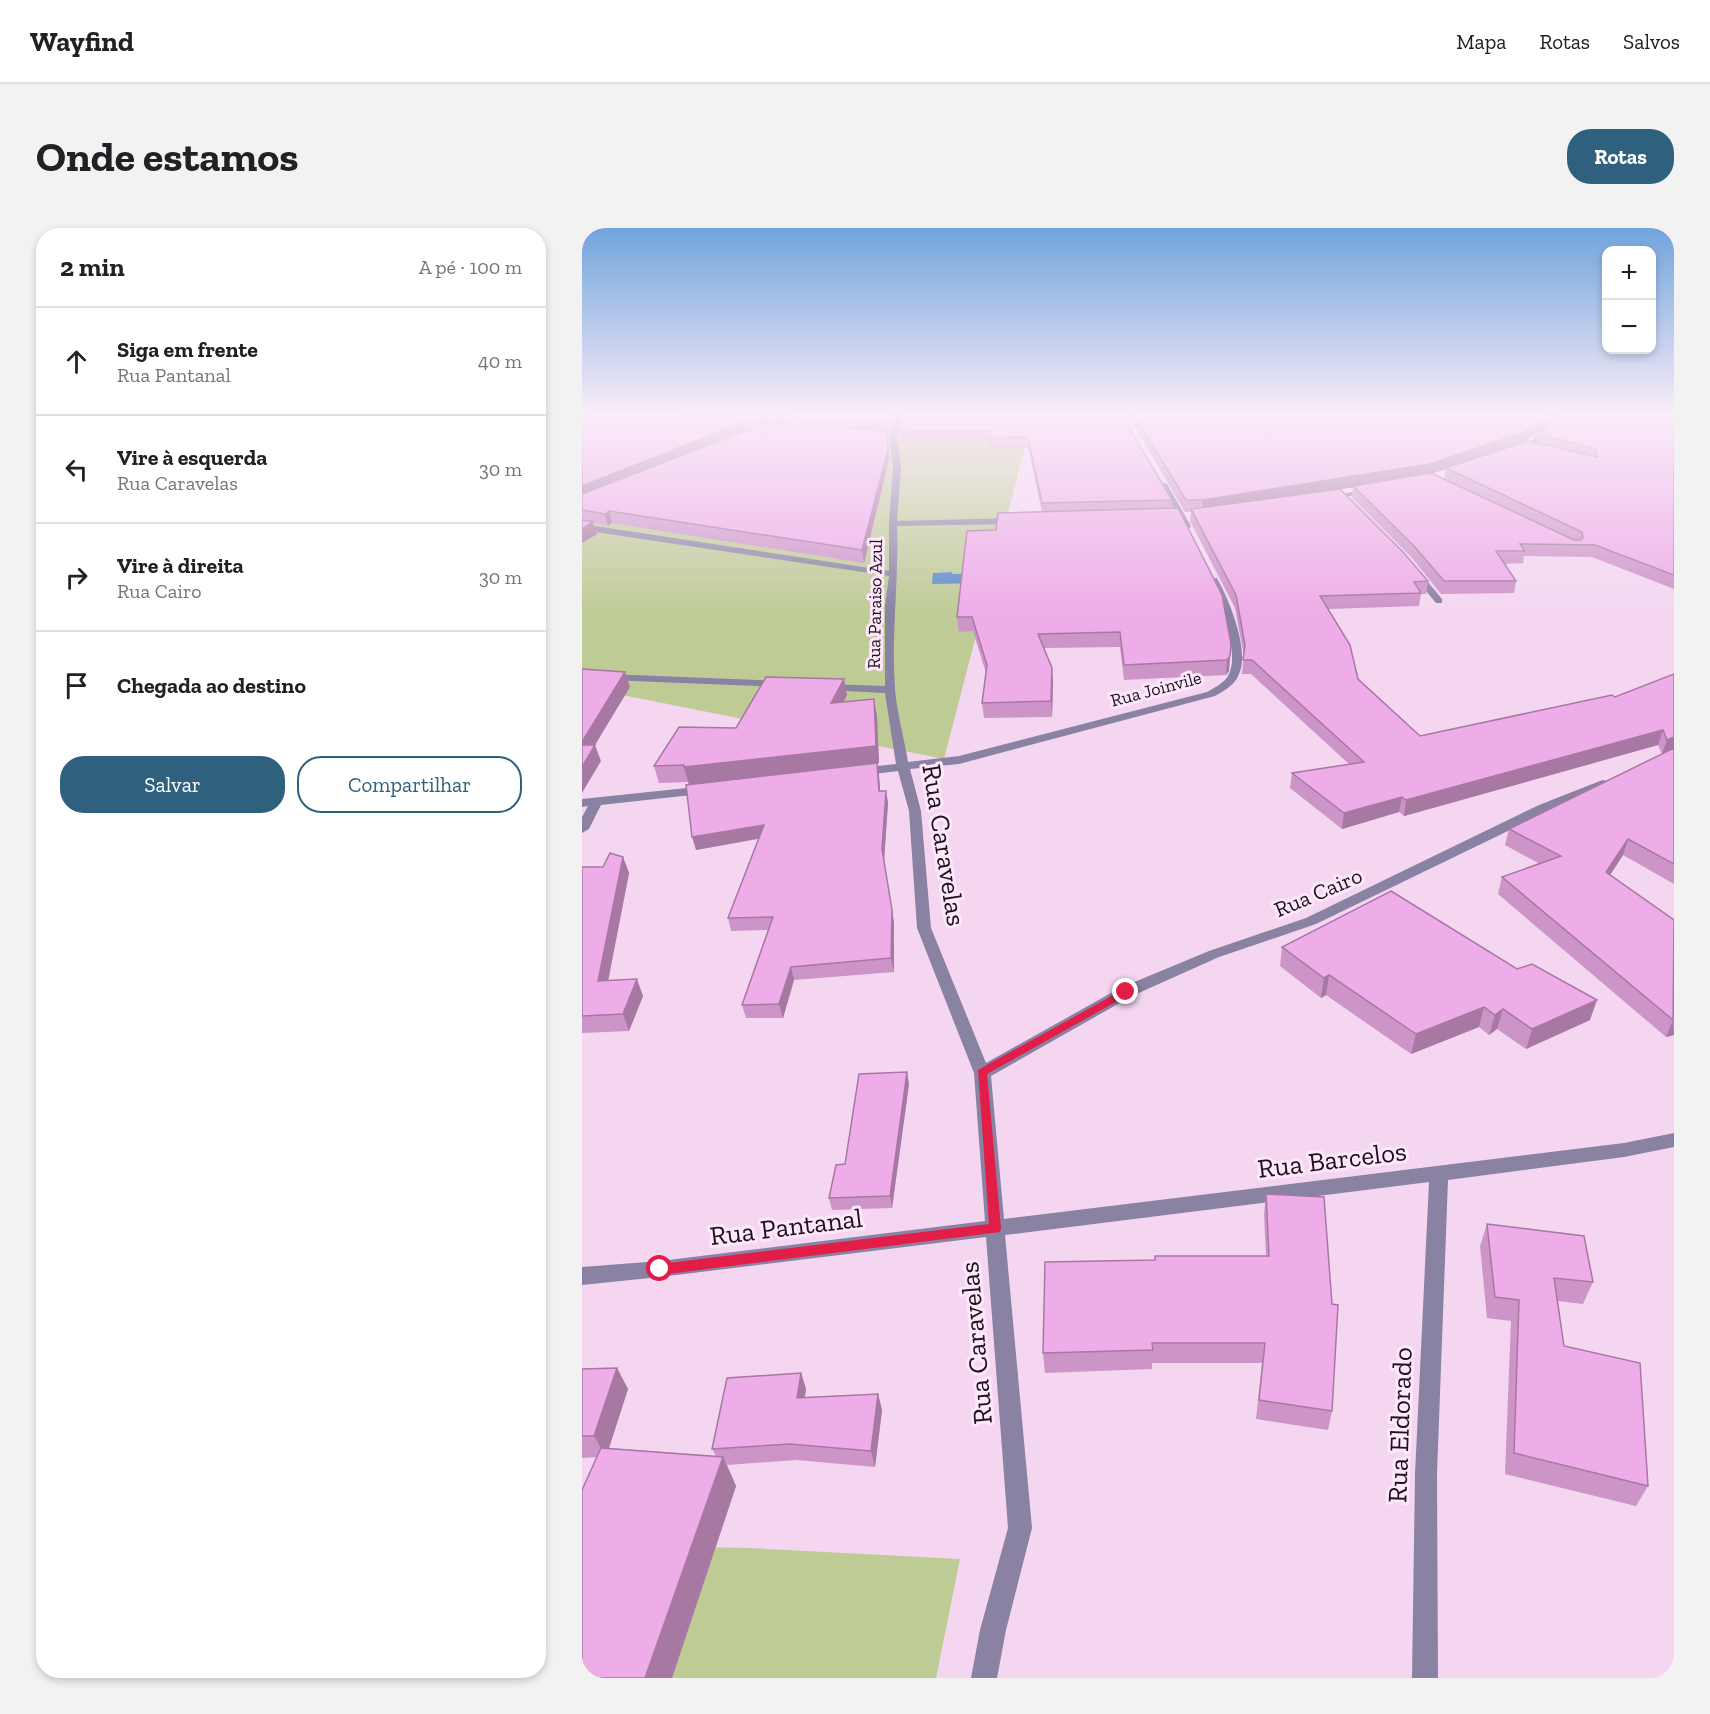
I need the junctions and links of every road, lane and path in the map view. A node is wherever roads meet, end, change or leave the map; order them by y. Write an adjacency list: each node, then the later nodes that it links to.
1 (1160, 479): 9 (street)
2 (896, 480): 11 (street, Rua Paraiso Azul)
3 (1386, 487): 4 (street)
4 (1341, 495): 5 (street); 6 (street)
5 (1320, 499)
6 (1349, 503)
7 (1192, 516): 9 (street)
8 (1172, 517): 9 (street)
9 (1182, 517): 13 (street)
10 (1032, 520): 11 (street)
11 (893, 524): 16 (street, Rua Paraiso Azul)
12 (582, 527): 16 (street)
13 (1192, 537)
14 (1407, 562): 17 (street)
15 (1207, 567): 22 (street, Rua Joinvile)
16 (894, 574): 21 (street, Rua Paraiso Azul)
17 (1439, 601)
18 (582, 676): 19 (street)
19 (787, 685)
20 (810, 686): 21 (street)
21 (890, 690): 22 (street, Rua Caravelas)
22 (903, 767): 23 (street); 28 (street, Rua Caravelas)
23 (839, 774)
24 (1619, 778): 28 (street, Rua Cairo)
25 (724, 788): 26 (street)
26 (589, 803): 27 (street)
27 (582, 829)
28 (982, 1073): 33 (street, Rua Caravelas)
29 (1674, 1140): 30 (street, Rua Barcelos)
30 (1648, 1145): 31 (street); 32 (street, Rua Barcelos)
31 (1674, 1150)
32 (1439, 1174): 33 (street, Rua Barcelos); 36 (street, Rua Eldorado)
33 (995, 1228): 34 (street, Rua Pantanal); 35 (street, Rua Caravelas)
34 (582, 1276)
35 (984, 1678)
36 (1425, 1678)

